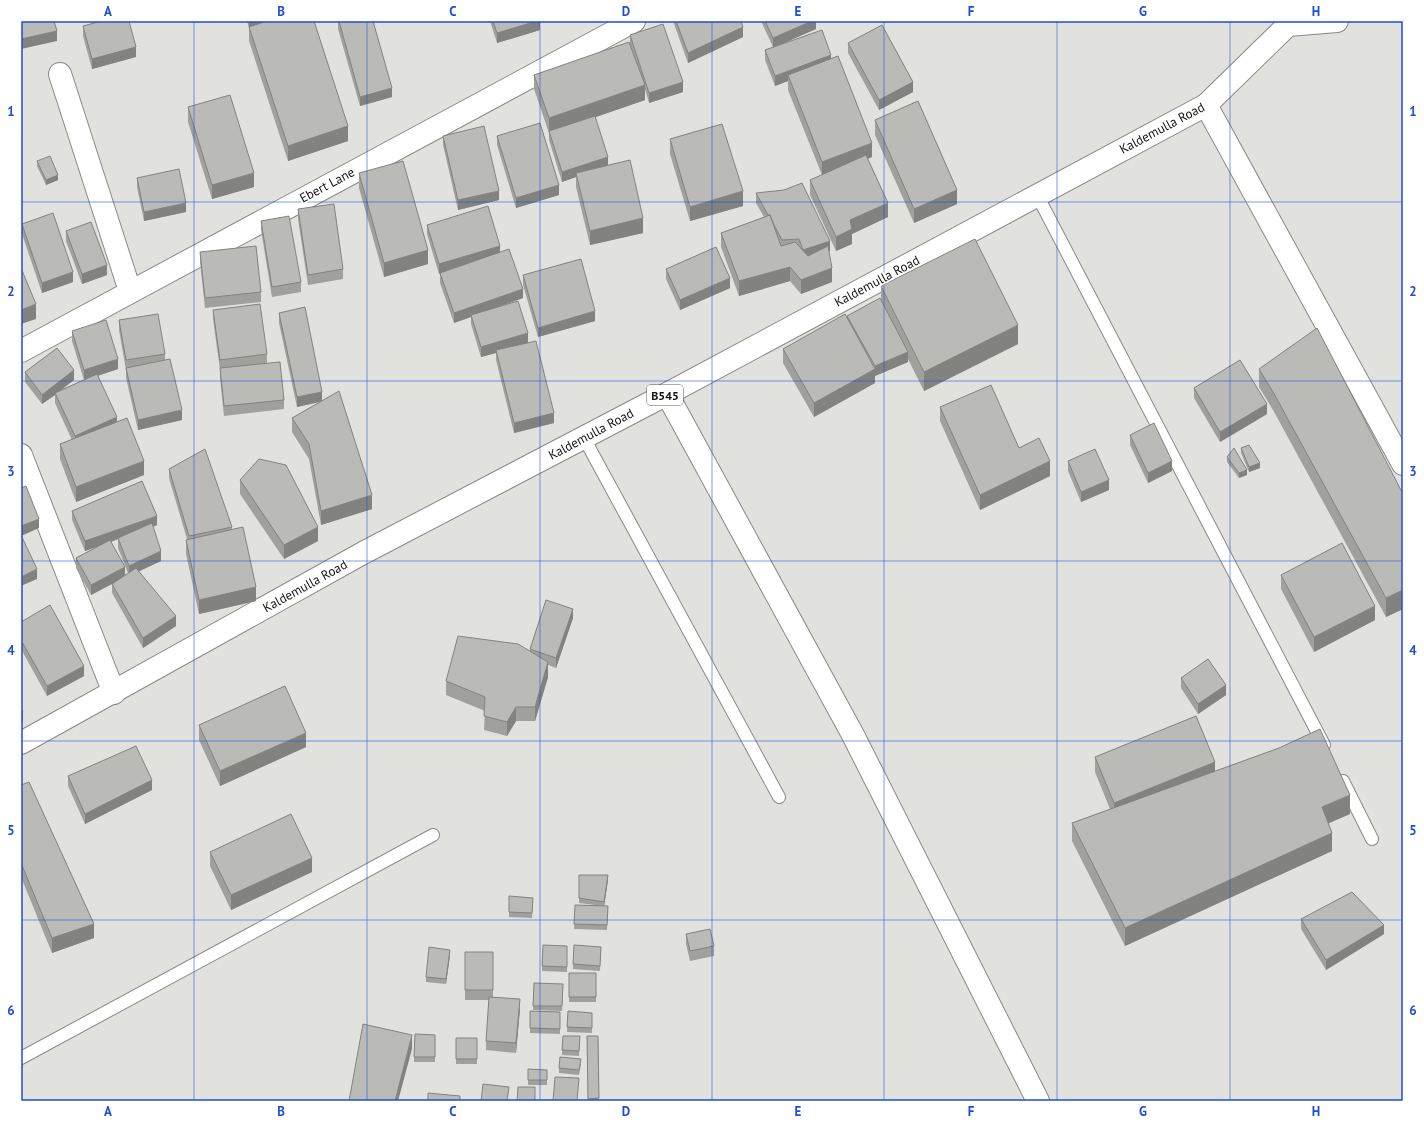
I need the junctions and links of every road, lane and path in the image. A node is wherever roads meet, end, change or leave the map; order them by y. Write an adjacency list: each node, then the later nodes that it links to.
1 (634, 21): 7 (street, Ebert Lane)
2 (1337, 21): 3 (street)
3 (1289, 23): 5 (street, Kaldemulla Road / B545)
4 (60, 74): 7 (street)
5 (1206, 105): 6 (street, Kaldemulla Road / B545); 12 (street)
6 (1037, 195): 9 (street, Kaldemulla Road / B545); 15 (lane)
7 (130, 291): 8 (street, Ebert Lane)
8 (21, 351)
9 (667, 394): 10 (street, Kaldemulla Road / B545); 21 (street)
10 (584, 438): 13 (street, Kaldemulla Road / B545); 17 (lane)
11 (21, 455): 13 (street)
12 (1403, 464)
13 (114, 693): 14 (street, Kaldemulla Road / B545)
14 (21, 744)
15 (1328, 754)
16 (1336, 768): 19 (lane)
17 (779, 798)
18 (433, 835): 20 (lane)
19 (1372, 839)
20 (21, 1058)
21 (1038, 1101)

